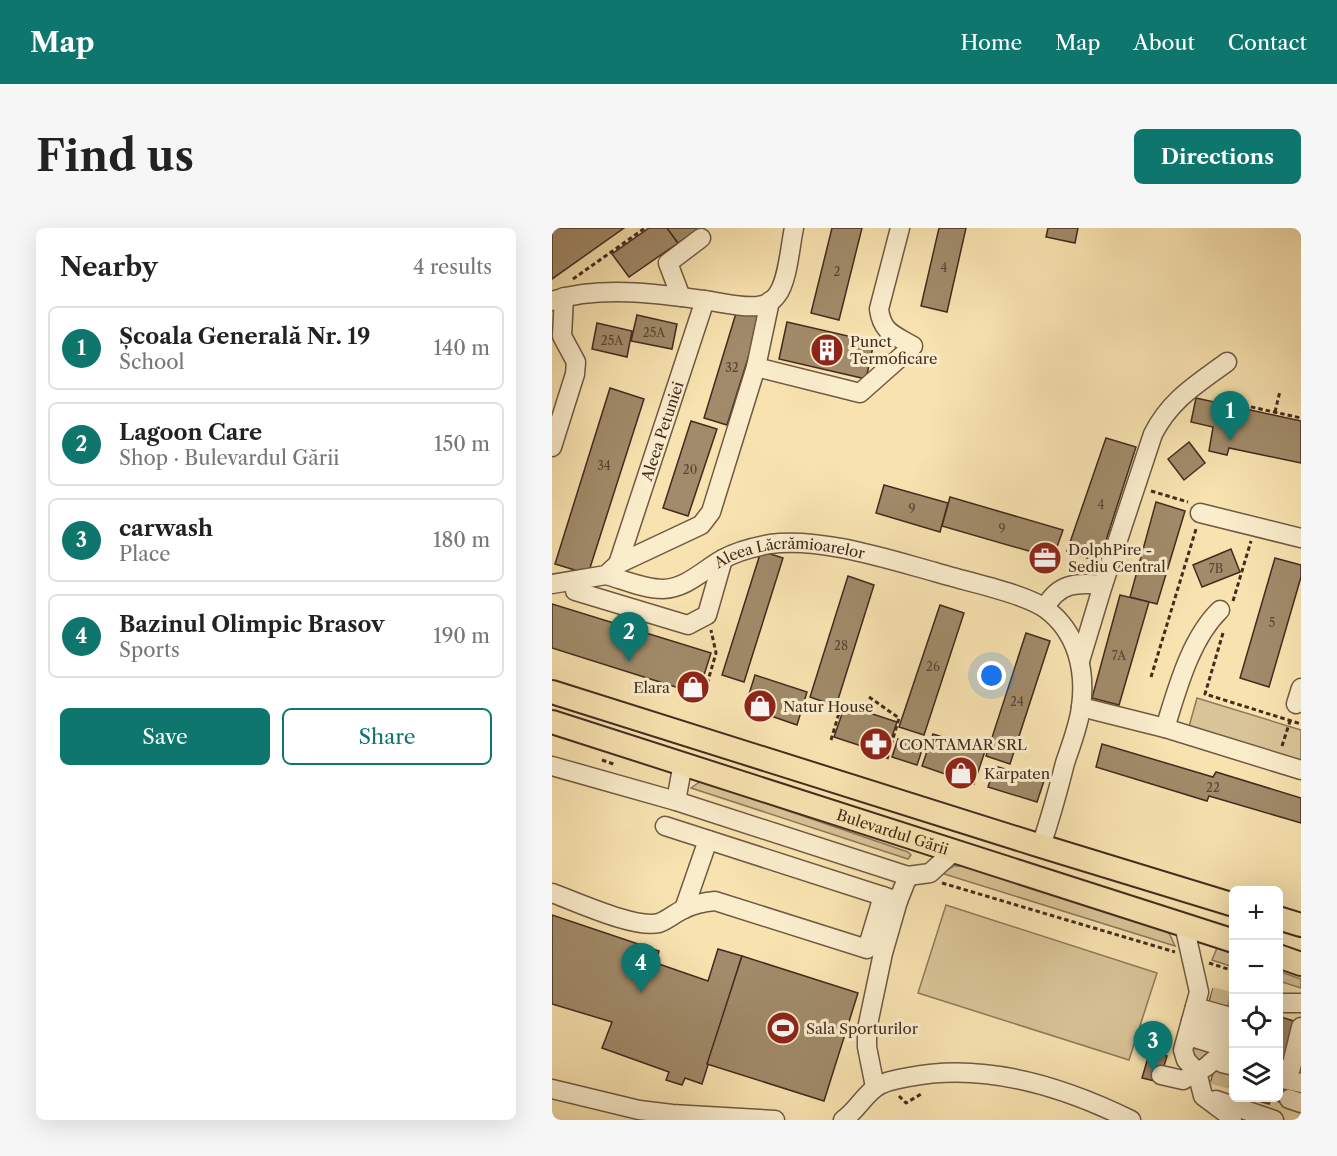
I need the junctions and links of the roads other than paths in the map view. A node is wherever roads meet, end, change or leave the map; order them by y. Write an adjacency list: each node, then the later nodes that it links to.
1 (794, 228): 7 (street)
2 (900, 228): 9 (street)
3 (701, 238): 4 (street)
4 (681, 297): 5 (street); 6 (street)
5 (558, 299): 10 (street)
6 (705, 300): 7 (street); 14 (street, Aleea Petuniei)
7 (770, 301): 9 (street)
8 (1227, 362): 16 (street)
9 (756, 367): 14 (street)
10 (552, 447)
11 (1200, 513): 12 (street)
12 (1301, 538)
13 (723, 559): 14 (street); 17 (street, Aleea Lăcrămioarelor); 18 (street, Aleea Lăcrămioarelor)
14 (612, 569): 15 (street)
15 (552, 584)
16 (1103, 585): 18 (street); 20 (street)
17 (575, 591)
18 (1046, 608): 20 (street, Aleea Lăcrămioarelor)
19 (1220, 610): 24 (street)
20 (1080, 661): 22 (street, Aleea Lăcrămioarelor)
21 (552, 692): 32 (main road, Bulevardul Gării)
22 (1081, 707): 24 (street); 32 (street, Aleea Lăcrămioarelor)
23 (552, 722): 25 (main road, Bulevardul Gării)
24 (1165, 728): 27 (street)
25 (683, 763): 29 (street); 33 (main road, Bulevardul Gării)
26 (552, 766): 29 (street)
27 (1301, 770)
28 (552, 772): 29 (street)
29 (676, 801): 34 (street)
30 (665, 826): 31 (street)
31 (708, 840): 36 (street); 38 (street)
32 (1041, 846): 37 (main road, Bulevardul Gării)
33 (954, 851): 34 (street); 40 (main road, Bulevardul Gării)
34 (908, 876): 36 (street)
35 (552, 893): 38 (street)
36 (890, 899): 38 (street); 54 (street)
37 (1229, 903)
38 (684, 909)
39 (1283, 920): 41 (main road)
40 (1184, 925): 42 (main road, Bulevardul Gării); 47 (street)
41 (1301, 925)
42 (1230, 940)
43 (1283, 958): 44 (main road)
44 (1301, 964)
45 (1301, 1003): 46 (street)
46 (1283, 1004)
47 (1194, 1022): 49 (street); 49 (street); 49 (street)
48 (1301, 1027): 50 (street)
49 (1224, 1051): 51 (street); 56 (street)
50 (1283, 1069)
51 (1162, 1071)
52 (1283, 1078): 53 (street)
53 (1301, 1083)
54 (875, 1087): 58 (street); 59 (street)
55 (552, 1089): 57 (street)
56 (1203, 1096): 60 (street); 61 (street)
57 (775, 1120)
58 (844, 1120)
59 (1131, 1120)
60 (1232, 1120)
61 (1274, 1120)

